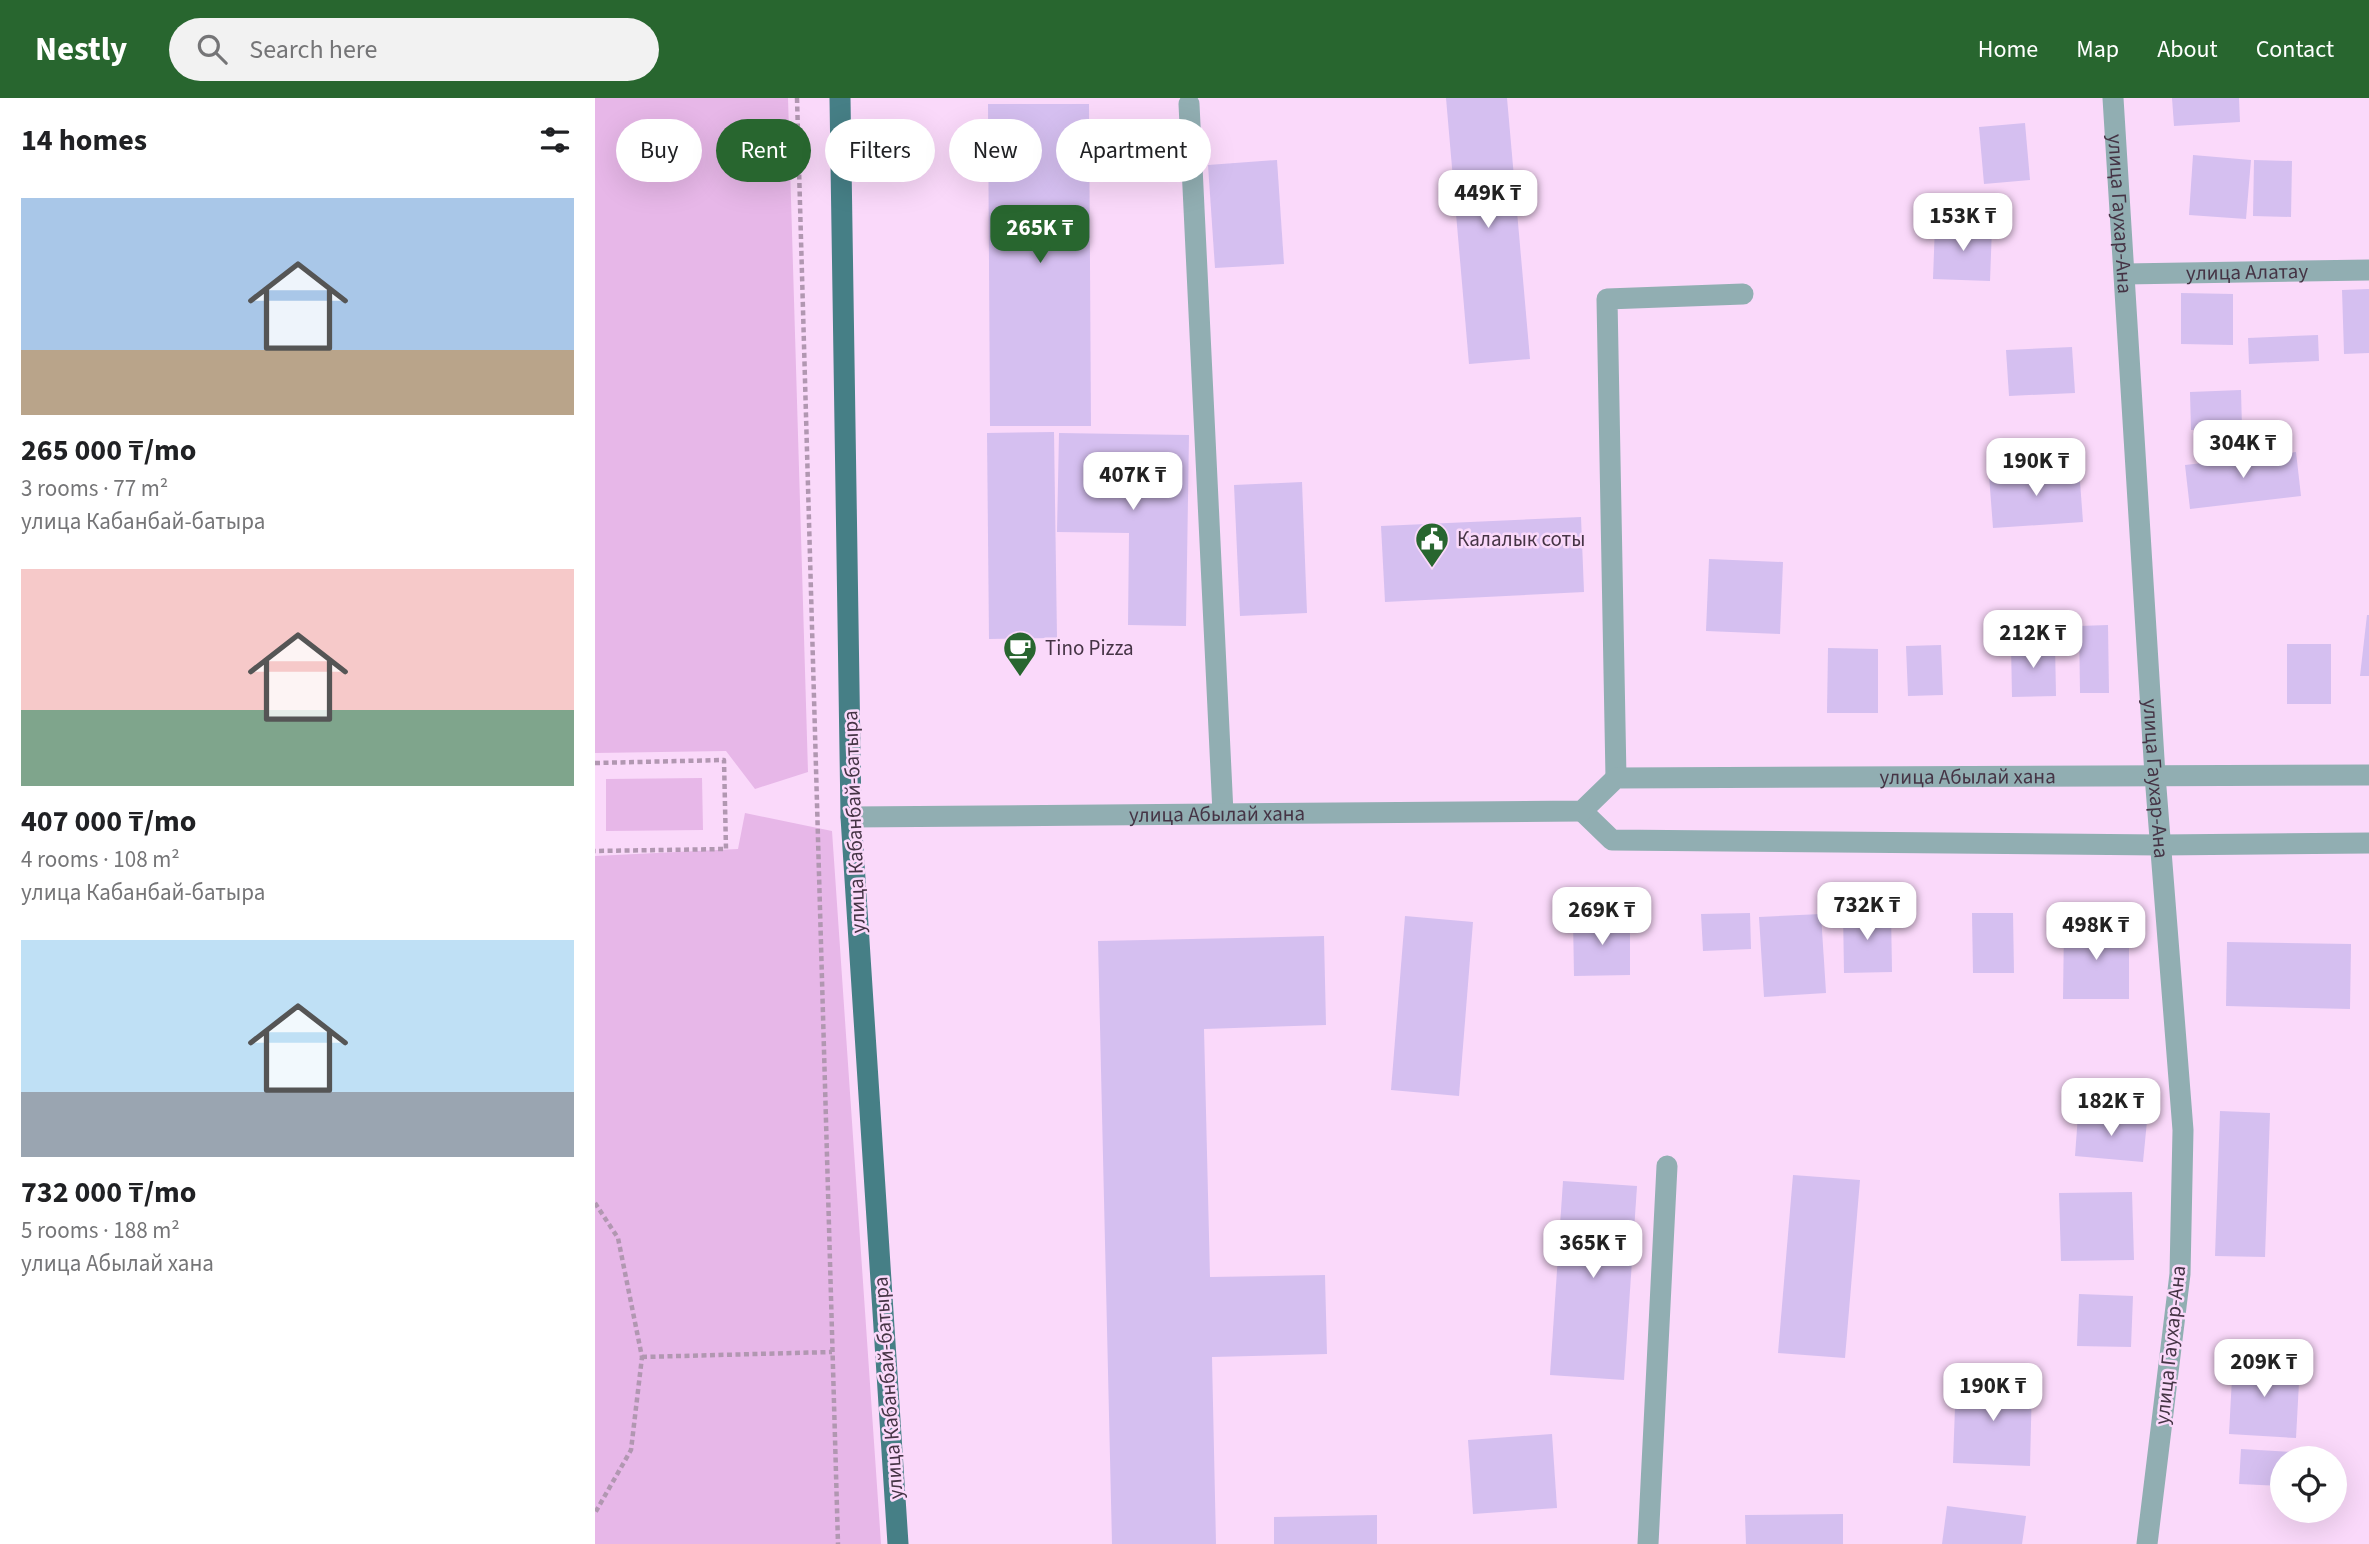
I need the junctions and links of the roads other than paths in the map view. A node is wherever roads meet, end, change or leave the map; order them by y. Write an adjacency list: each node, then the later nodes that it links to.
1 (840, 98): 12 (main road, улица Кабанбай-батыра)
2 (2113, 98): 5 (street, улица Гаухар-Ана)
3 (1189, 104): 11 (street)
4 (2369, 270): 5 (street, улица Алатау)
5 (2125, 274): 7 (street, улица Гаухар-Ана)
6 (1742, 293): 9 (street)
7 (2155, 775): 8 (street, улица Абылай хана); 9 (street, улица Абылай хана); 14 (street, улица Гаухар-Ана)
8 (2369, 775)
9 (1616, 778): 10 (street)
10 (1582, 811): 11 (street, улица Абылай хана); 14 (street)
11 (1223, 813): 12 (street, улица Абылай хана)
12 (851, 817): 16 (main road, улица Кабанбай-батыра)
13 (2369, 843): 14 (street)
14 (2160, 845): 18 (street, улица Гаухар-Ана)
15 (1667, 1166): 17 (street)
16 (898, 1544)
17 (1648, 1544)
18 (2147, 1544)

